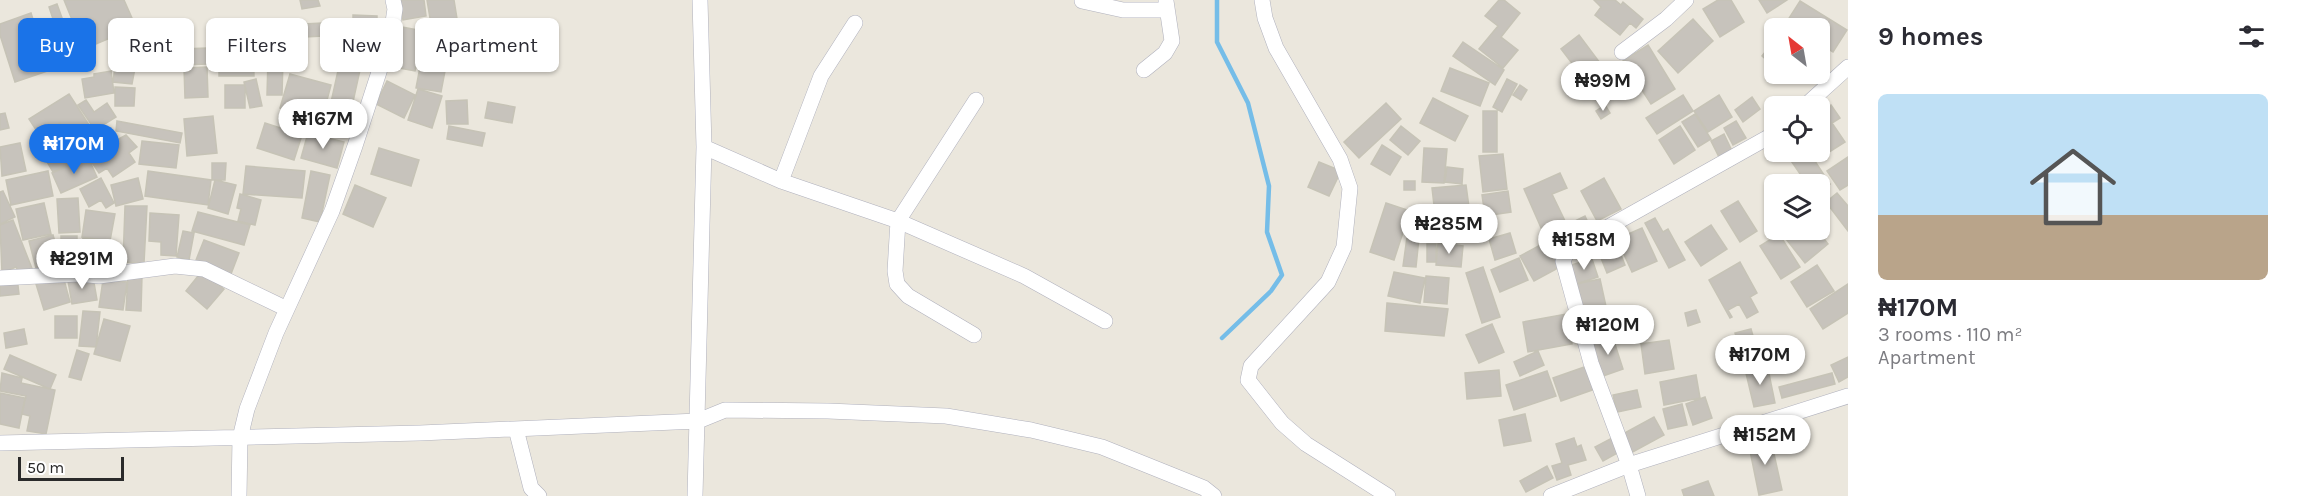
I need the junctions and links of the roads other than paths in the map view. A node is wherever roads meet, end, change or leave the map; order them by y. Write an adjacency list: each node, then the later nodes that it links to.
1 (393, 0): 18 (street)
2 (700, 0): 14 (street)
3 (1262, 0): 31 (street)
4 (1686, 0): 8 (street)
5 (1082, 1): 6 (street)
6 (1166, 5): 10 (street)
7 (855, 23): 15 (street)
8 (1622, 52)
9 (1848, 68): 11 (street)
10 (1144, 70)
11 (1816, 96)
12 (976, 100): 16 (street)
13 (1764, 140): 26 (street)
14 (704, 147): 15 (street); 22 (street)
15 (781, 181): 16 (street)
16 (898, 221): 19 (street); 20 (street)
17 (0, 278): 18 (street)
18 (287, 309): 24 (street)
19 (1105, 321)
20 (974, 335)
21 (1848, 396): 26 (street)
22 (698, 421): 23 (street); 29 (street); 30 (street)
23 (516, 429): 24 (street); 28 (street)
24 (240, 438): 25 (street); 27 (street)
25 (0, 443)
26 (1629, 465): 32 (street); 33 (street)
27 (239, 496)
28 (539, 496)
29 (695, 496)
30 (1214, 496)
31 (1388, 496)
32 (1551, 496)
33 (1638, 496)

